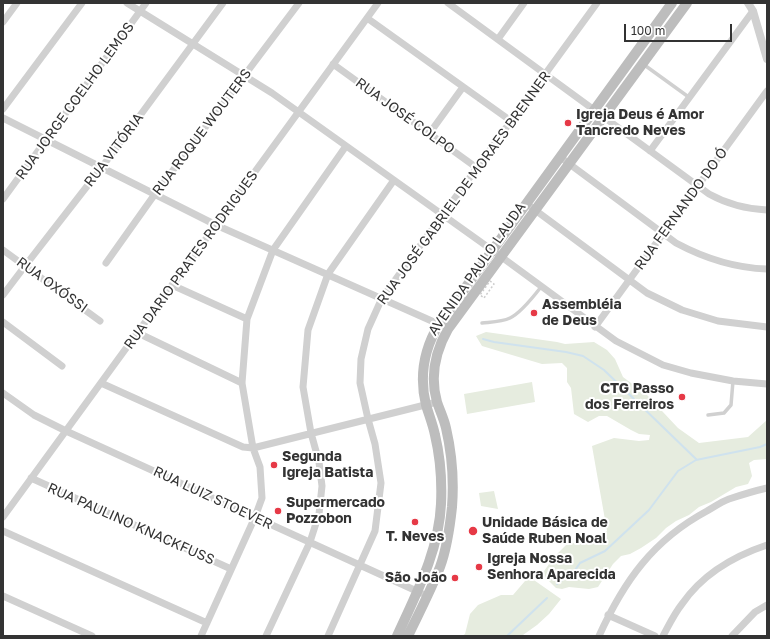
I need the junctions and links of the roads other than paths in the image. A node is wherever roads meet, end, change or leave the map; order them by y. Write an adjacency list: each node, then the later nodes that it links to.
1 (17, 3): 17 (street)
2 (82, 3): 28 (street)
3 (127, 3): 14 (street)
4 (146, 3): 14 (street, RUA JORGE COELHO LEMOS)
5 (223, 3): 19 (street, RUA VITÓRIA)
6 (299, 3): 24 (street, RUA ROQUE WOUTERS)
7 (378, 3): 16 (street, RUA DARIO PRATES RODRIGUES)
8 (524, 3): 18 (street)
9 (597, 3): 23 (street, RUA JOSÉ GABRIEL DE MORAES BRENNER)
10 (672, 3): 29 (main road, AVENIDA PAULO LAUDA)
11 (687, 3): 22 (main road, AVENIDA PAULO LAUDA)
12 (748, 3): 15 (street)
13 (450, 4): 18 (street)
14 (140, 11): 19 (street); 35 (street, RUA JORGE COELHO LEMOS)
15 (753, 11): 20 (street); 27 (street)
16 (367, 18): 21 (street, RUA DARIO PRATES RODRIGUES); 25 (street)
17 (3, 22)
18 (498, 39): 23 (street)
19 (192, 43): 24 (street); 40 (street, RUA VITÓRIA)
20 (767, 59)
21 (333, 64): 30 (street, RUA DARIO PRATES RODRIGUES); 34 (street, RUA JOSÉ COLPO)
22 (642, 64): 27 (lane); 31 (main road, AVENIDA PAULO LAUDA)
23 (545, 74): 29 (street); 33 (street, RUA JOSÉ GABRIEL DE MORAES BRENNER)
24 (244, 76): 30 (street); 44 (street, RUA ROQUE WOUTERS)
25 (463, 87): 33 (street); 34 (street)
26 (767, 91): 43 (street, RUA FERNANDO DO Ó)
27 (690, 98): 37 (street)
28 (3, 110)
29 (594, 110): 31 (street); 38 (main road, AVENIDA PAULO LAUDA)
30 (298, 112): 36 (street); 50 (street, RUA DARIO PRATES RODRIGUES)
31 (604, 117): 37 (street); 39 (main road, AVENIDA PAULO LAUDA)
32 (3, 118): 35 (street)
33 (511, 121): 41 (street, RUA JOSÉ GABRIEL DE MORAES BRENNER)
34 (429, 134): 41 (street, RUA JOSÉ COLPO)
35 (47, 140): 40 (street); 45 (street, RUA JORGE COELHO LEMOS)
36 (346, 146): 42 (street); 53 (street)
37 (650, 151): 43 (street)
38 (560, 157): 39 (street); 46 (main road, AVENIDA PAULO LAUDA)
39 (569, 164): 47 (main road, AVENIDA PAULO LAUDA); 51 (street)
40 (102, 168): 44 (street); 57 (street, RUA VITÓRIA)
41 (477, 168): 49 (street, RUA JOSÉ GABRIEL DE MORAES BRENNER)
42 (394, 180): 49 (street); 59 (street)
43 (698, 186): 48 (street); 51 (street, RUA FERNANDO DO Ó)
44 (155, 194): 50 (street); 56 (street, RUA ROQUE WOUTERS)
45 (3, 199)
46 (526, 204): 47 (street); 54 (main road, AVENIDA PAULO LAUDA)
47 (535, 210): 55 (main road, AVENIDA PAULO LAUDA); 60 (street)
48 (767, 210)
49 (443, 215): 54 (street); 64 (street, RUA JOSÉ GABRIEL DE MORAES BRENNER)
50 (216, 225): 53 (street); 61 (street, RUA DARIO PRATES RODRIGUES)
51 (662, 233): 58 (street); 60 (street, RUA FERNANDO DO Ó)
52 (3, 250): 57 (street, RUA OXÓSSI)
53 (273, 250): 59 (street); 65 (street)
54 (492, 250): 55 (street); 69 (main road, AVENIDA PAULO LAUDA)
55 (501, 257): 62 (street); 72 (main road, AVENIDA PAULO LAUDA)
56 (106, 263)
57 (25, 266): 63 (street, RUA VITÓRIA); 66 (street, RUA OXÓSSI)
58 (767, 269)
59 (328, 274): 64 (street); 85 (street)
60 (629, 279): 70 (street, RUA FERNANDO DO Ó); 71 (street)
61 (172, 285): 65 (street); 73 (street, RUA DARIO PRATES RODRIGUES)
62 (541, 287): 68 (lane); 70 (street)
63 (3, 295)
64 (382, 298): 69 (street); 83 (street, RUA JOSÉ GABRIEL DE MORAES BRENNER)
65 (247, 319): 77 (street)
66 (100, 321)
67 (3, 322): 74 (street)
68 (482, 323)
69 (439, 324): 72 (street); 81 (main road, AVENIDA PAULO LAUDA)
70 (595, 327): 75 (street)
71 (767, 327)
72 (448, 329): 80 (main road, AVENIDA PAULO LAUDA)
73 (138, 332): 76 (street, RUA DARIO PRATES RODRIGUES); 77 (street)
74 (62, 366)
75 (733, 381): 78 (street); 82 (lane)
76 (101, 383): 84 (street, RUA DARIO PRATES RODRIGUES); 86 (street)
77 (242, 383): 86 (street)
78 (767, 384)
79 (3, 393): 84 (street, RUA LUIZ STOEVER)
80 (437, 402): 81 (street); 96 (main road, AVENIDA PAULO LAUDA)
81 (426, 405): 83 (street); 96 (main road, AVENIDA PAULO LAUDA)
82 (708, 415)
83 (368, 419): 85 (street); 94 (street, RUA JOSÉ GABRIEL DE MORAES BRENNER)
84 (66, 431): 87 (street, RUA DARIO PRATES RODRIGUES); 90 (street, RUA LUIZ STOEVER)
85 (311, 434): 86 (street); 92 (street)
86 (253, 448): 90 (street)
87 (31, 478): 89 (street, RUA DARIO PRATES RODRIGUES); 95 (street, RUA PAULINO KNACKFUSS)
88 (767, 488): 99 (street)
89 (3, 517)
90 (255, 517): 92 (street, RUA LUIZ STOEVER); 95 (street)
91 (3, 531): 100 (street)
92 (310, 542): 94 (street, RUA LUIZ STOEVER); 103 (street)
93 (767, 545): 109 (street)
94 (360, 565): 96 (street, RUA LUIZ STOEVER); 104 (street, RUA JOSÉ GABRIEL DE MORAES BRENNER)
95 (232, 569): 100 (street)
96 (422, 594): 105 (main road, AVENIDA PAULO LAUDA); 106 (main road, AVENIDA PAULO LAUDA)
97 (3, 596): 101 (street)
98 (767, 605): 110 (street)
99 (608, 615): 107 (street); 108 (street)
100 (207, 623): 102 (street)
101 (92, 636)
102 (201, 636)
103 (266, 636)
104 (328, 636)
105 (397, 636)
106 (408, 636)
107 (599, 636)
108 (655, 636)
109 (663, 636)
110 (732, 636)

